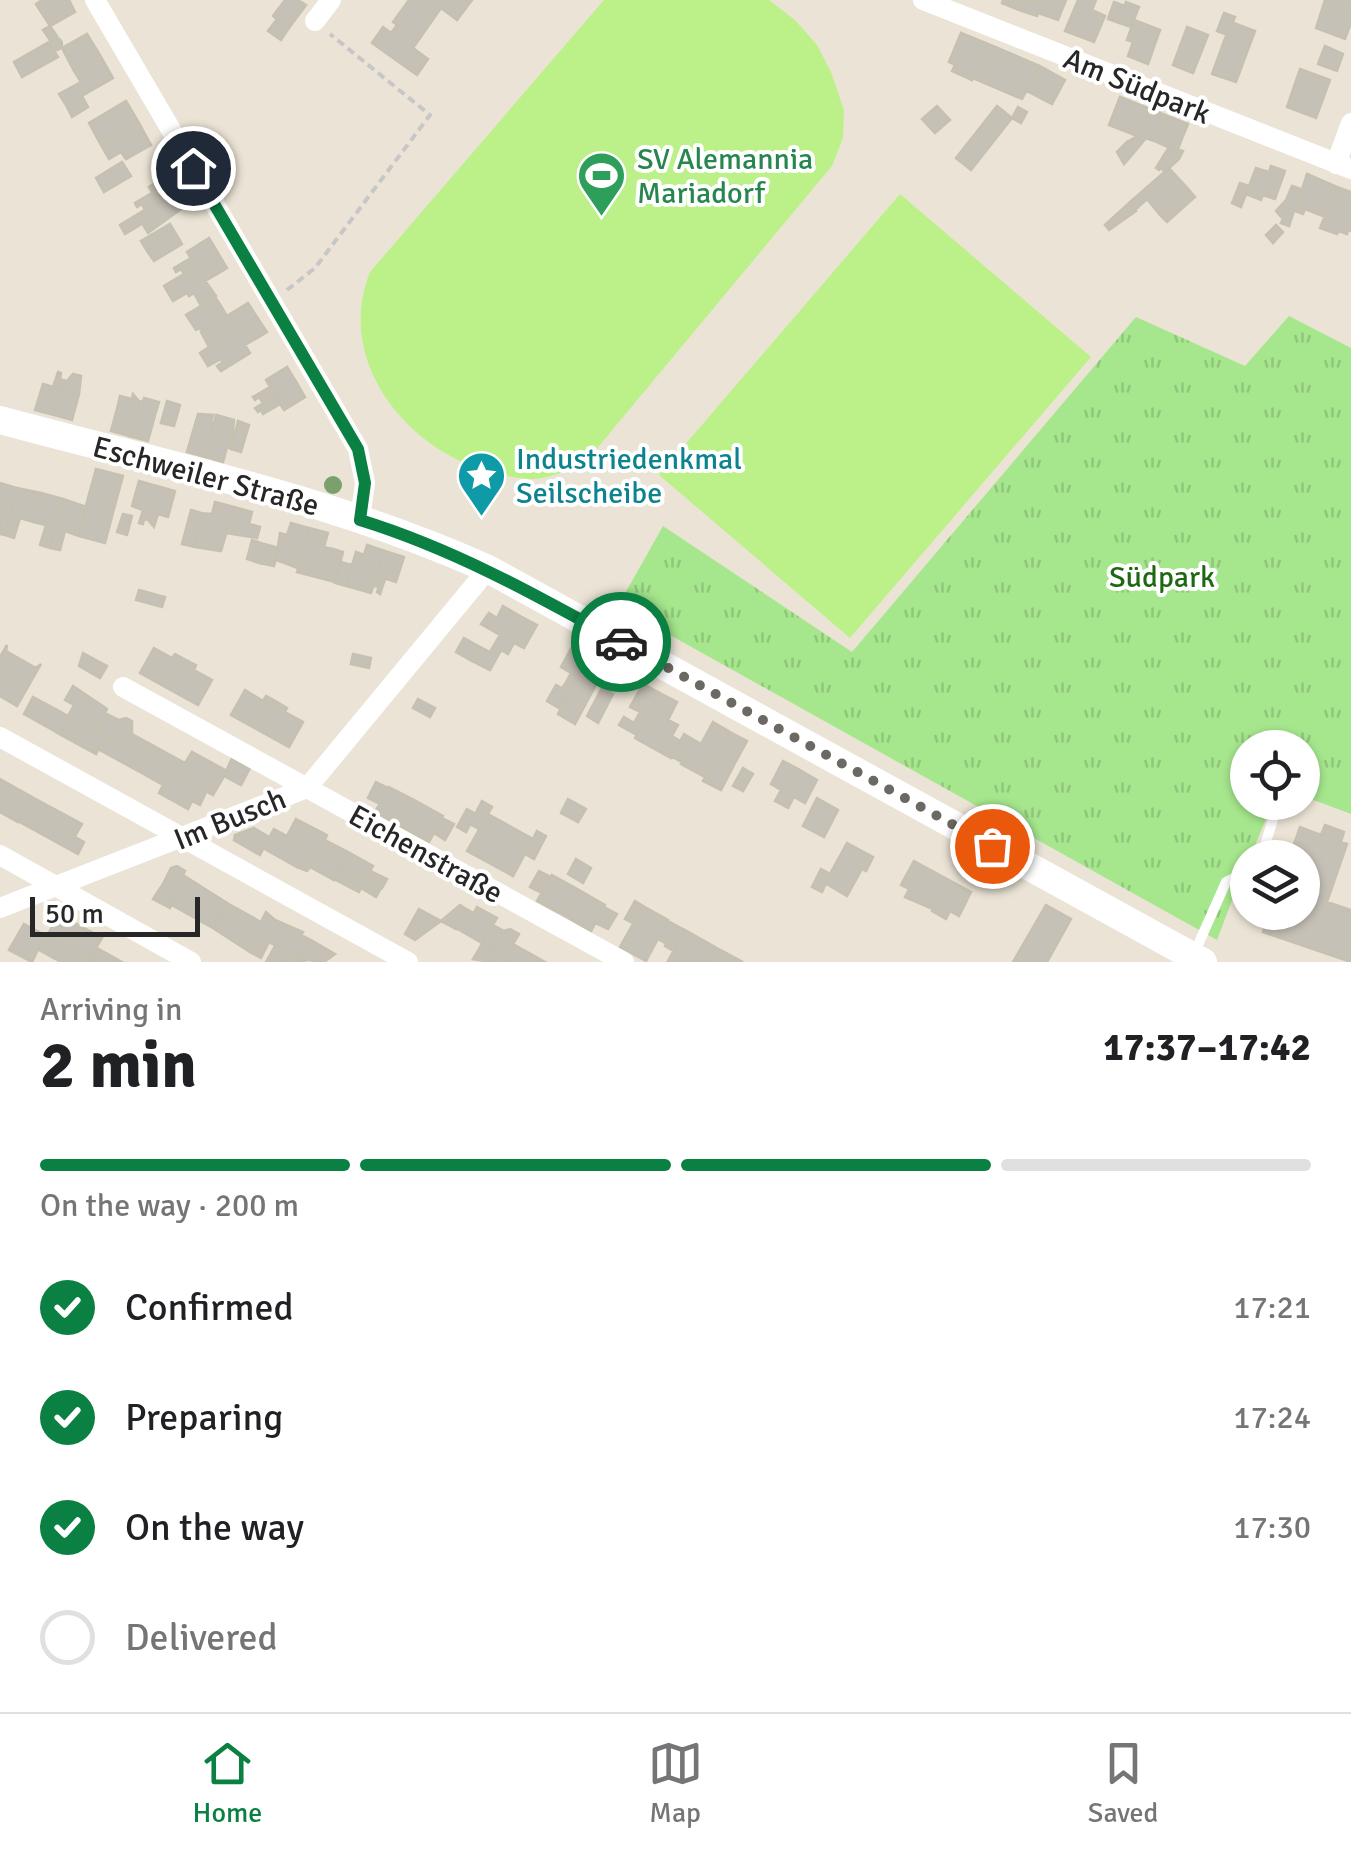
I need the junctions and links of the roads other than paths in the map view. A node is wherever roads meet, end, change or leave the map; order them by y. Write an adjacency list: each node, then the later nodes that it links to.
1 (94, 0): 8 (street)
2 (331, 0): 4 (street)
3 (923, 0): 6 (street, Am Südpark)
4 (315, 21)
5 (1351, 123): 6 (street)
6 (1343, 166)
7 (0, 420): 8 (street, Eschweiler Straße)
8 (360, 520): 9 (street, Eschweiler Straße)
9 (488, 569): 12 (street, Im Busch); 18 (street, Eschweiler Straße)
10 (123, 686): 12 (street, Eichenstraße)
11 (0, 736): 13 (street)
12 (307, 788): 13 (street, Im Busch); 21 (street, Eichenstraße)
13 (186, 838): 16 (street, Im Busch); 20 (street)
14 (0, 855): 16 (street)
15 (1230, 880): 18 (lane)
16 (56, 887): 17 (street, Im Busch); 19 (street)
17 (0, 908)
18 (1198, 959)
19 (192, 962)
20 (408, 962)
21 (624, 962)

